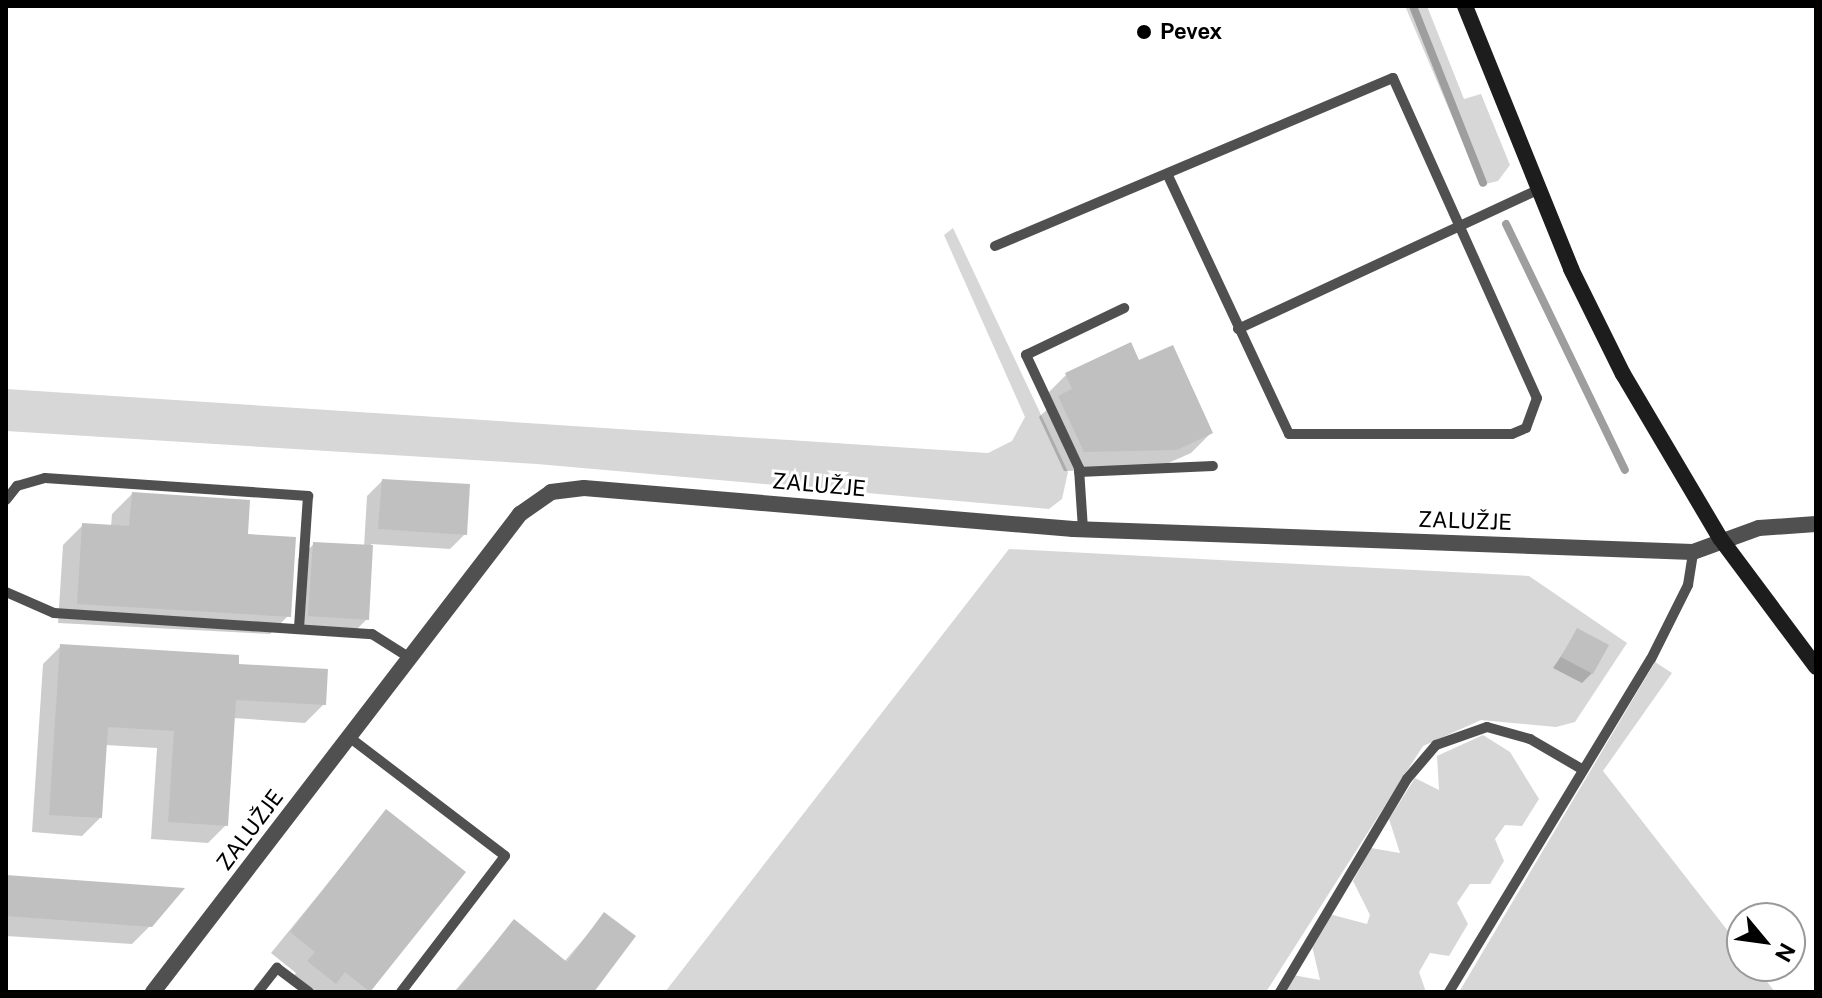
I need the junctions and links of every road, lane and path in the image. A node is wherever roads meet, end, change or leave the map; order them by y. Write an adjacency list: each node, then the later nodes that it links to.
1 (1465, 6): 3 (main road)
2 (1168, 176): 4 (lane); 5 (lane); 7 (lane)
3 (1540, 189): 4 (lane); 13 (main road)
4 (1456, 228): 7 (lane); 7 (lane)
5 (995, 246)
6 (1124, 308): 9 (lane)
7 (1238, 329)
8 (1213, 466): 9 (lane)
9 (1079, 472): 12 (lane)
10 (6, 500): 16 (lane)
11 (1816, 524): 13 (street, ZALUŽJE)
12 (1083, 529): 14 (street, ZALUŽJE); 17 (street, ZALUŽJE)
13 (1720, 538): 14 (street, ZALUŽJE); 18 (main road)
14 (1693, 552): 20 (lane)
15 (6, 592): 16 (lane)
16 (299, 629): 17 (lane)
17 (410, 658): 19 (street, ZALUŽJE)
18 (1816, 667)
19 (349, 737): 21 (street, ZALUŽJE); 24 (lane)
20 (1580, 768): 25 (lane); 26 (lane)
21 (153, 992)
22 (258, 992): 23 (lane)
23 (309, 992)
24 (401, 992)
25 (1280, 992)
26 (1449, 992)

